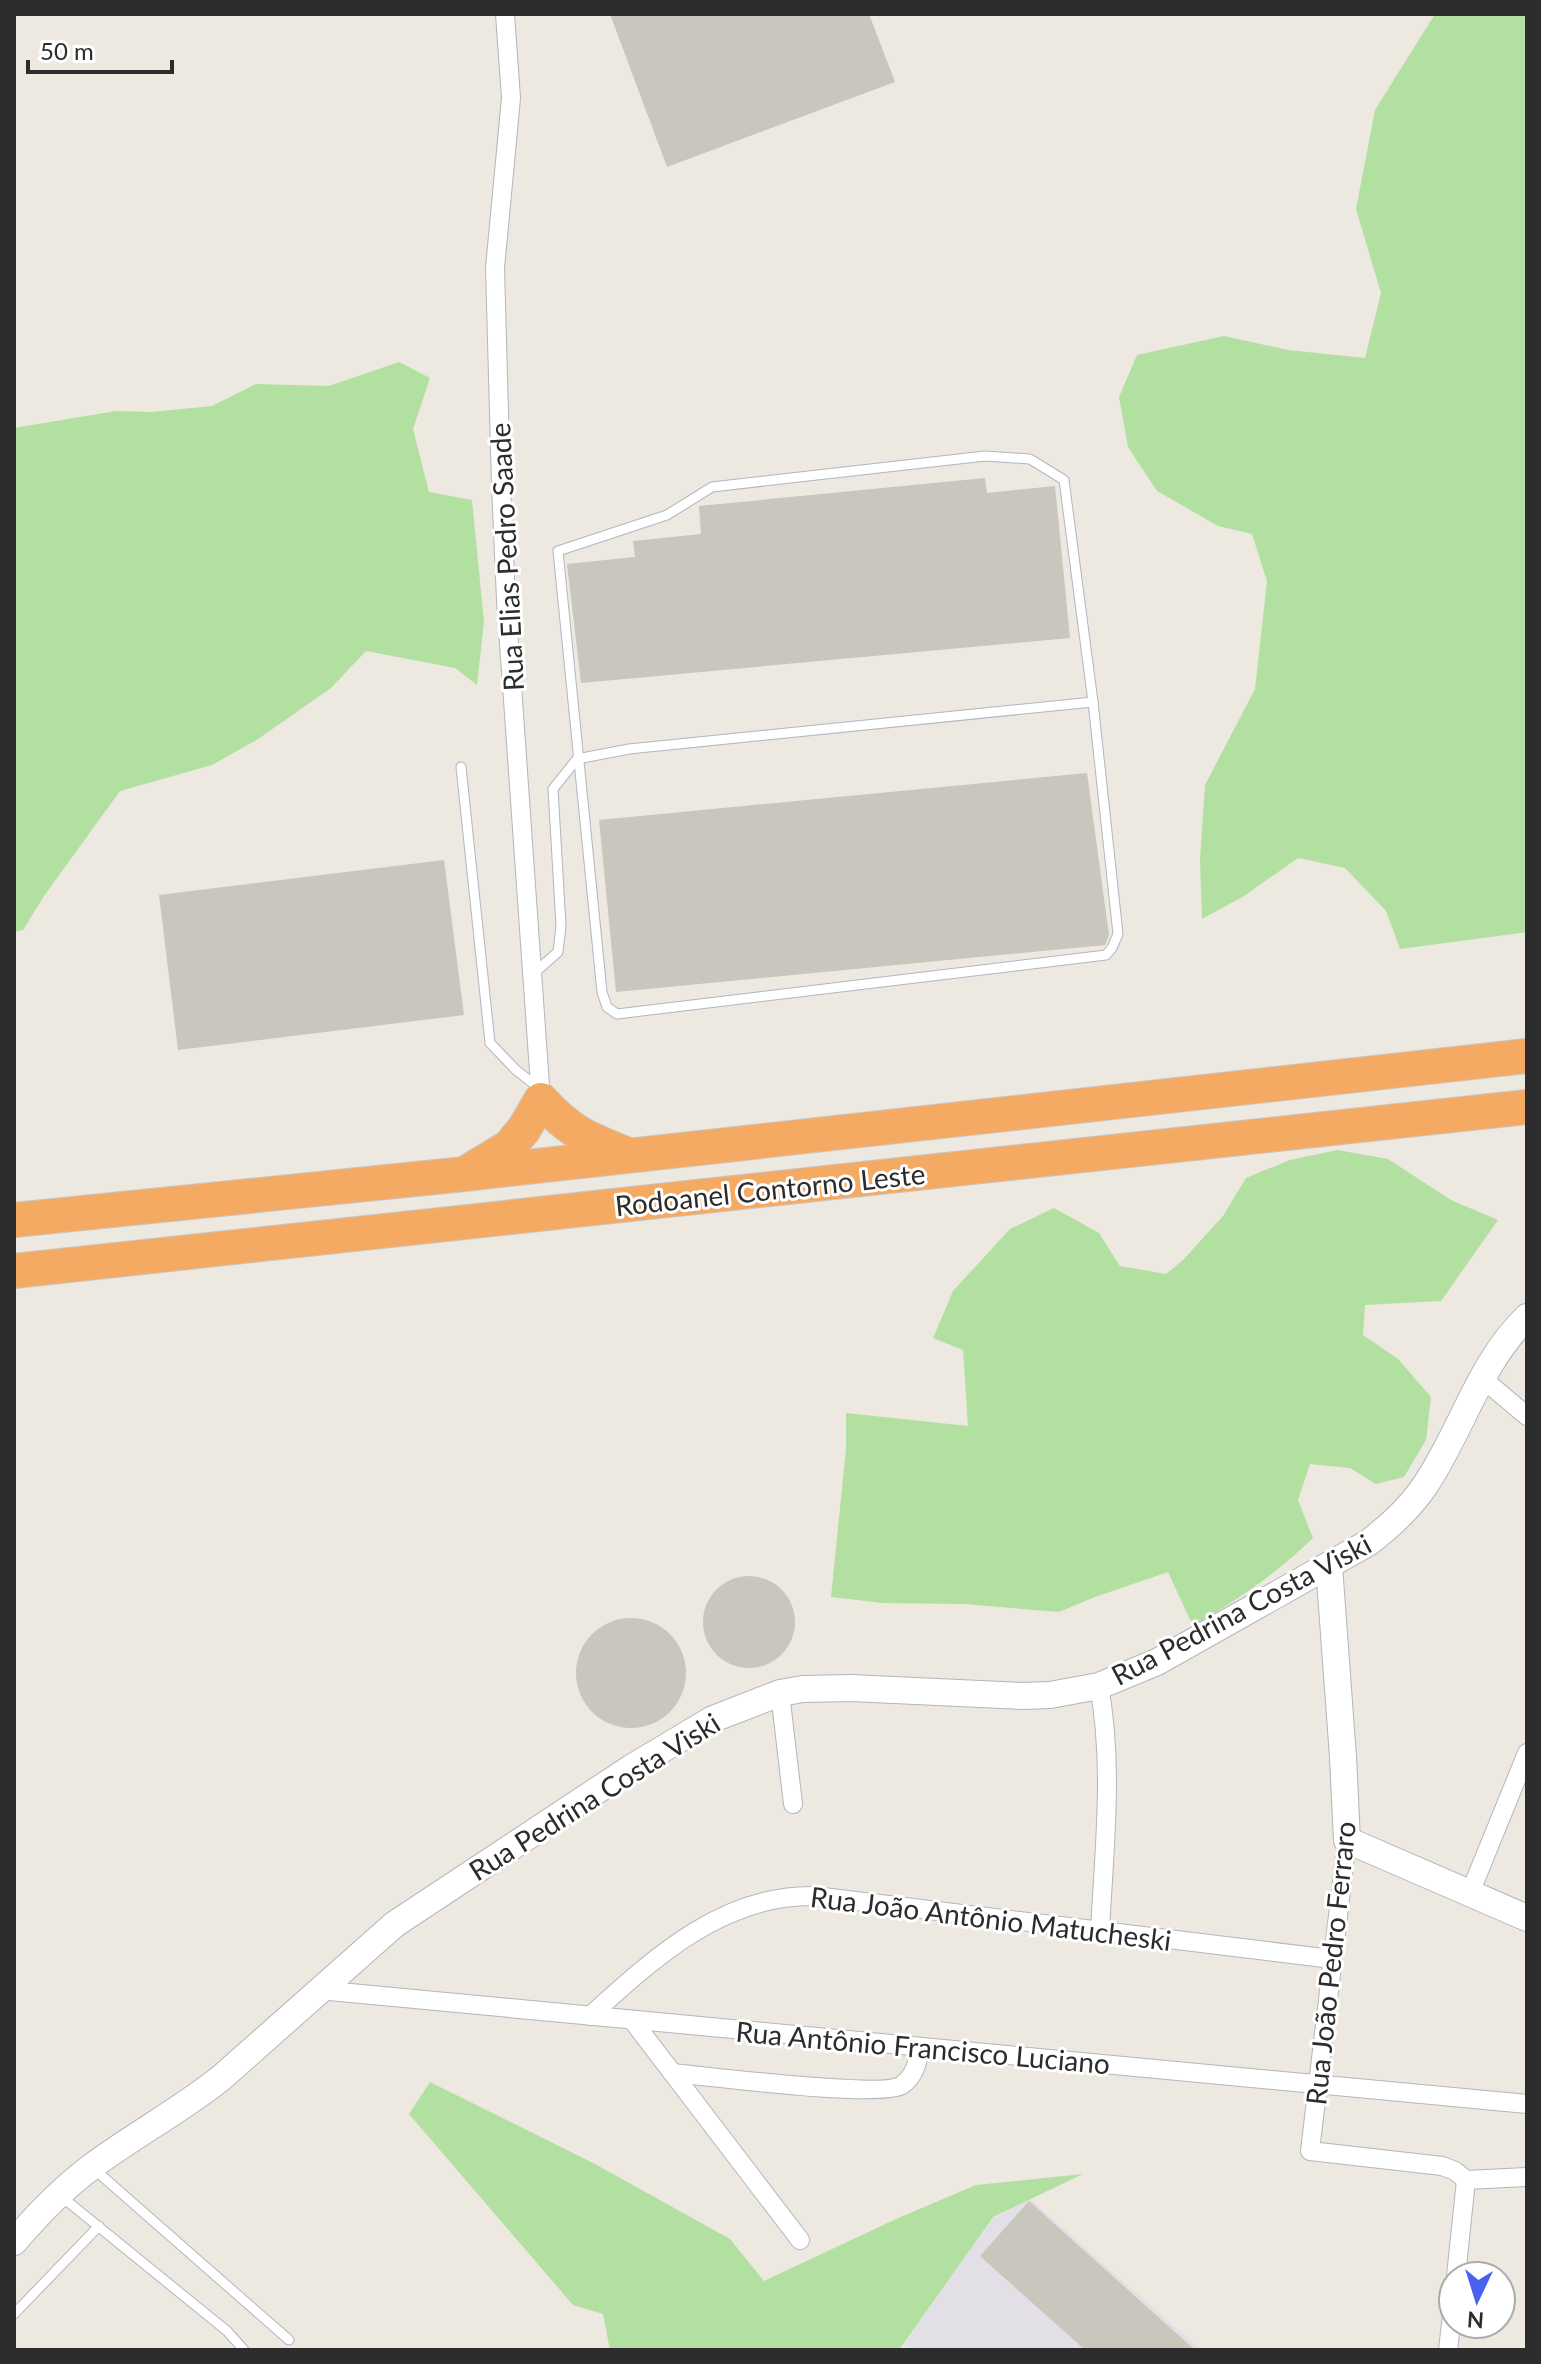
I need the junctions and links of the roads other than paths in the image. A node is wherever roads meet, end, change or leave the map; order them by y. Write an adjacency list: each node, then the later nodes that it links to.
1 (505, 14): 5 (street, Rua Elias Pedro Saade)
2 (1093, 702): 3 (lane); 3 (lane); 3 (lane)
3 (577, 759): 5 (lane)
4 (461, 767): 9 (lane)
5 (531, 975): 9 (street, Rua Elias Pedro Saade)
6 (1527, 1040): 8 (street)
7 (1527, 1056): 8 (highway, Rodoanel Contorno Leste)
8 (1360, 1074): 11 (highway, Rodoanel Contorno Leste)
9 (540, 1094): 11 (highway); 12 (highway)
10 (1527, 1107): 14 (highway, Rodoanel Contorno Leste)
11 (630, 1156): 12 (highway, Rodoanel Contorno Leste)
12 (465, 1174): 13 (highway, Rodoanel Contorno Leste)
13 (14, 1220)
14 (14, 1271)
15 (1527, 1317): 16 (street, Rua Pedrina Costa Viski)
16 (1483, 1379): 17 (street); 18 (street, Rua Pedrina Costa Viski)
17 (1527, 1416)
18 (1329, 1566): 19 (street, Rua Pedrina Costa Viski); 23 (street, Rua João Pedro Ferraro)
19 (1099, 1686): 20 (street, Rua Pedrina Costa Viski); 26 (street)
20 (780, 1693): 22 (street); 28 (street, Rua Pedrina Costa Viski)
21 (1527, 1753): 24 (street)
22 (793, 1804)
23 (1347, 1840): 24 (street); 27 (street, Rua João Pedro Ferraro)
24 (1470, 1893): 25 (street)
25 (1527, 1918)
26 (1100, 1931): 27 (street, Rua João Antônio Matucheski); 29 (street, Rua João Antônio Matucheski)
27 (1332, 1959): 33 (street, Rua João Pedro Ferraro)
28 (319, 1990): 29 (street, Rua Antônio Francisco Luciano); 35 (street, Rua Pedrina Costa Viski)
29 (590, 2016): 30 (street, Rua Antônio Francisco Luciano)
30 (632, 2020): 31 (street, Rua Antônio Francisco Luciano); 32 (street)
31 (920, 2047): 32 (street); 33 (street, Rua Antônio Francisco Luciano)
32 (672, 2073): 40 (street)
33 (1318, 2084): 34 (street, Rua Antônio Francisco Luciano); 37 (street, Rua João Pedro Ferraro)
34 (1527, 2104)
35 (91, 2167): 38 (street, Rua Pedrina Costa Viski); 44 (lane)
36 (1527, 2177): 37 (street)
37 (1466, 2180): 42 (street)
38 (59, 2194): 39 (lane); 41 (street, Rua Pedrina Costa Viski)
39 (99, 2226): 43 (lane); 45 (lane)
40 (800, 2240)
41 (14, 2242)
42 (1458, 2260)
43 (14, 2314)
44 (289, 2340)
45 (244, 2350)

